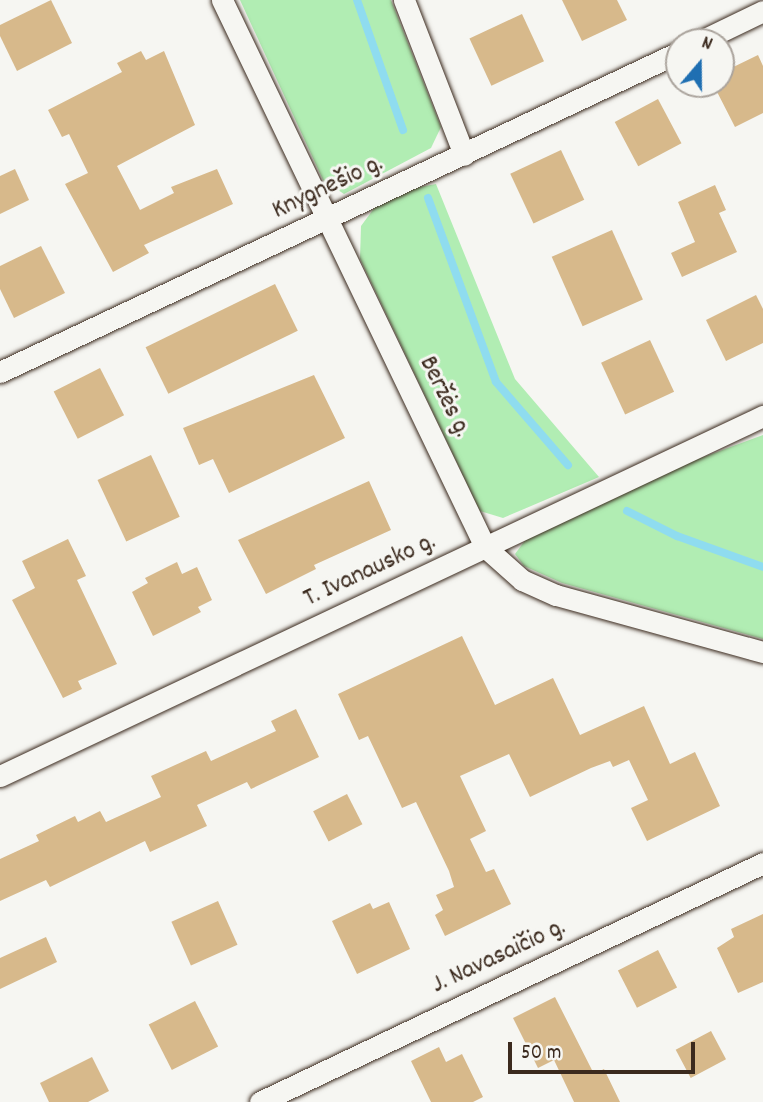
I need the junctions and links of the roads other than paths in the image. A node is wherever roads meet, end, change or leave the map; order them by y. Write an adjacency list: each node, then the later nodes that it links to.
1 (222, 0): 7 (street, Beržės g.)
2 (404, 0): 6 (street)
3 (763, 11): 4 (street)
4 (728, 28)
5 (665, 59): 6 (street, Knygnešio g.)
6 (464, 155): 7 (street, Knygnešio g.)
7 (327, 220): 8 (street, Knygnešio g.); 10 (street, Beržės g.)
8 (0, 372)
9 (763, 416): 10 (street, T. Ivanausko g.)
10 (485, 547): 11 (street, Beržės g.); 12 (street, T. Ivanausko g.)
11 (763, 652)
12 (0, 776)
13 (763, 863): 14 (street, J. Navasaičio g.)
14 (260, 1102)

